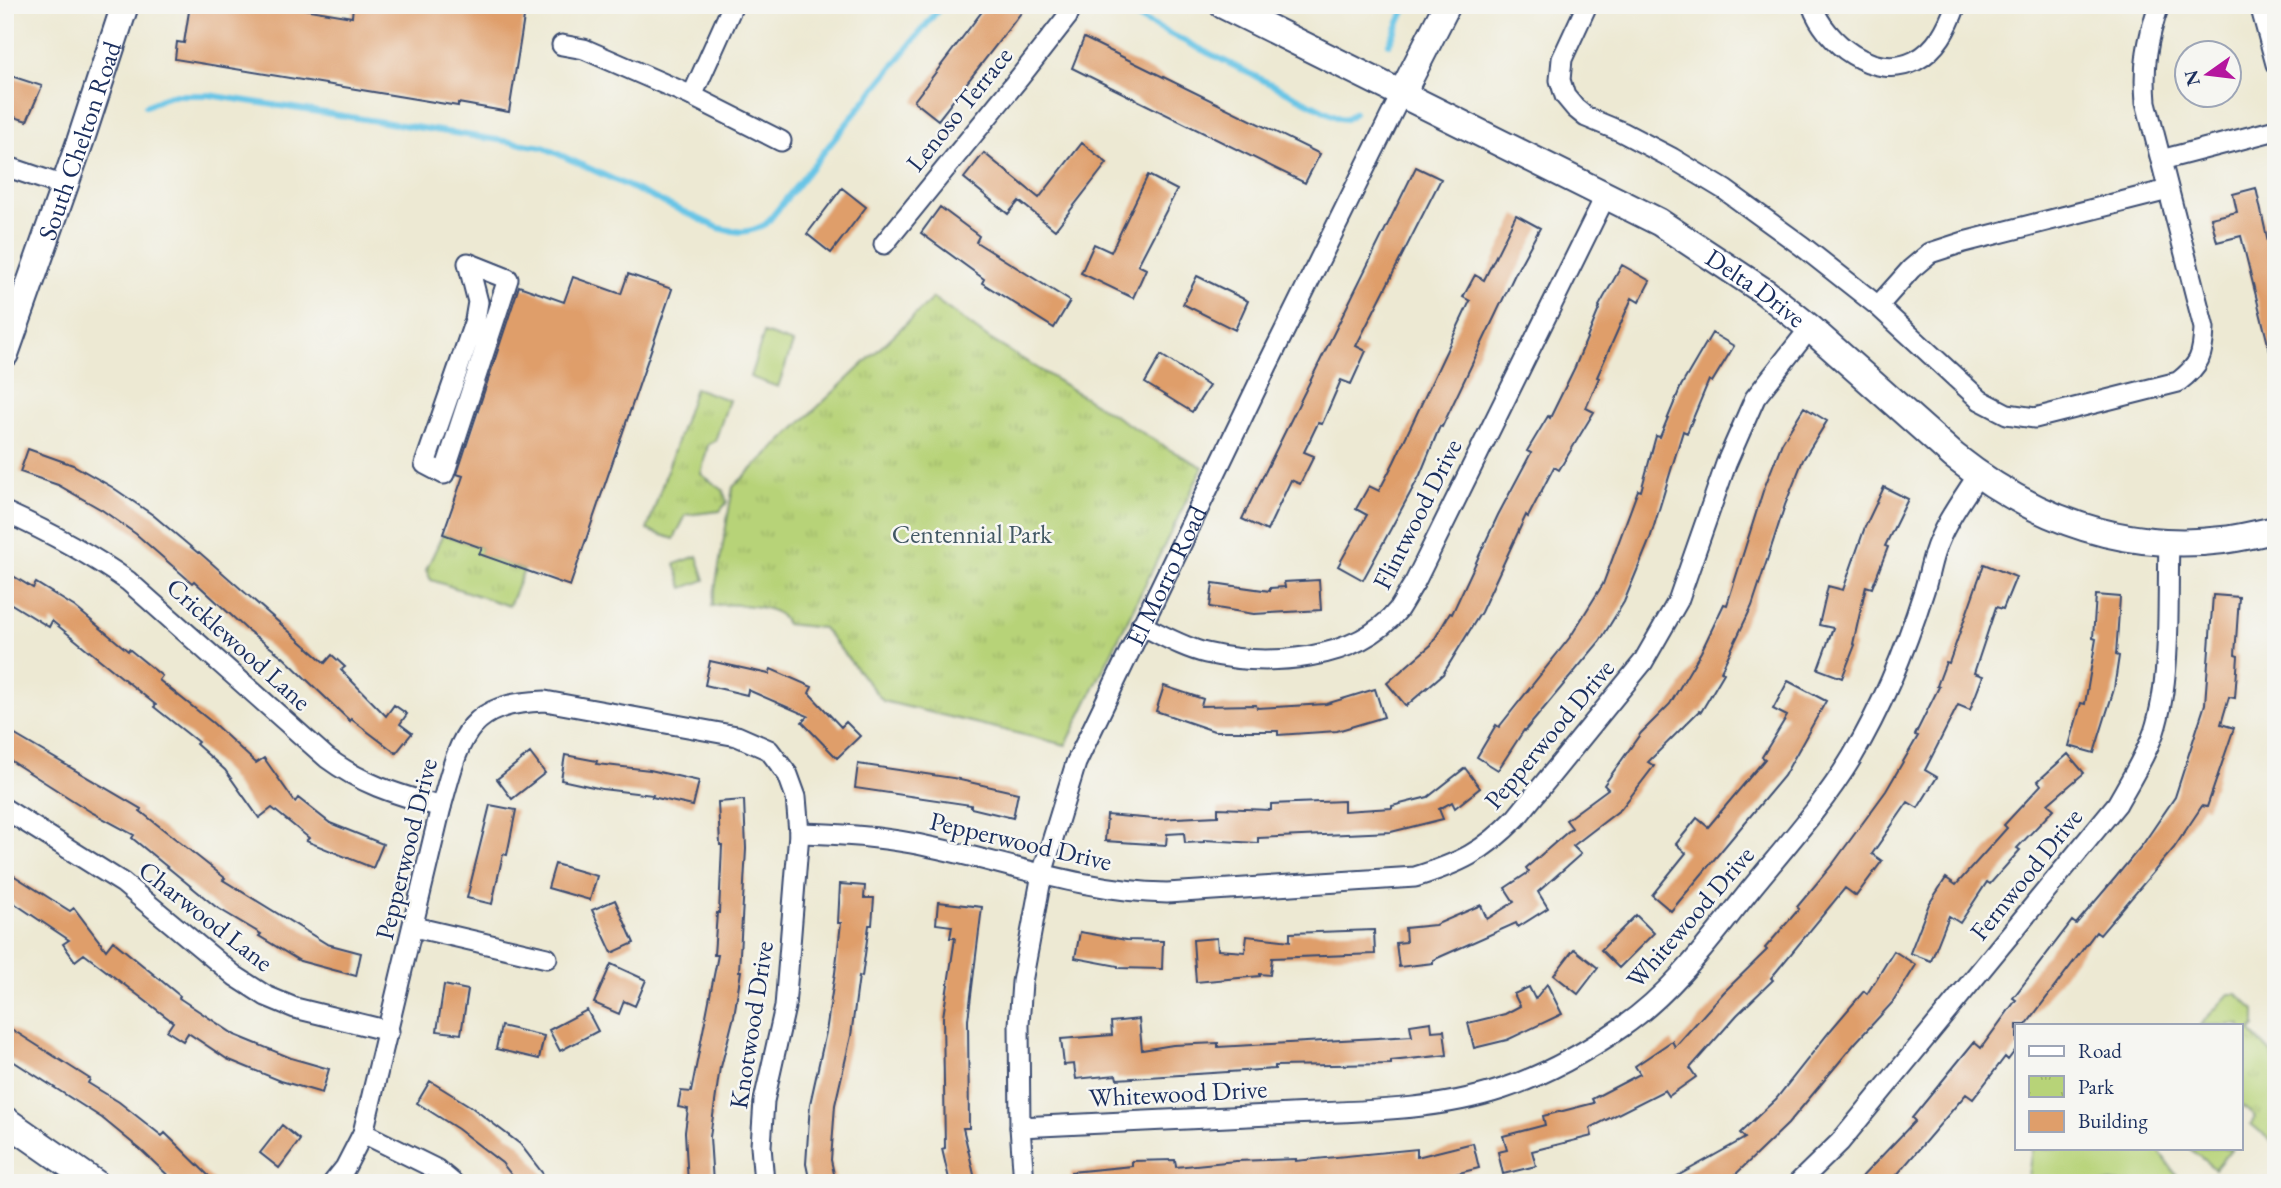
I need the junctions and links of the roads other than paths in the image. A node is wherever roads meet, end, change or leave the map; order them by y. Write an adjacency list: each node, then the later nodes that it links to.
1 (125, 5): 19 (main road, South Chelton Road)
2 (733, 5): 14 (street)
3 (1072, 5): 22 (street, Lenoso Terrace)
4 (1223, 5): 13 (main road, Delta Drive)
5 (1447, 5): 13 (main road, El Morro Road)
6 (1587, 5): 24 (street)
7 (1812, 5): 8 (street)
8 (1956, 5)
9 (2159, 5): 17 (street)
10 (2260, 5): 12 (street)
11 (562, 45): 14 (street)
12 (2276, 64)
13 (1401, 95): 21 (main road, Delta Drive); 31 (street, El Morro Road)
14 (692, 96): 16 (street)
15 (2276, 130): 17 (street)
16 (781, 141)
17 (2161, 160): 20 (street)
18 (5, 166): 19 (street)
19 (64, 186): 26 (main road, South Chelton Road)
20 (2168, 190): 24 (street); 24 (street)
21 (1606, 195): 25 (main road, Delta Drive); 31 (street, Flintwood Drive)
22 (884, 244)
23 (508, 279): 23 (street)
24 (1878, 306)
25 (1810, 328): 27 (main road, Delta Drive); 35 (street, Pepperwood Drive)
26 (5, 354)
27 (1978, 475): 30 (main road, Delta Drive); 40 (street, Whitewood Drive)
28 (5, 512): 32 (street, Cricklewood Lane)
29 (2276, 530): 30 (main road, Delta Drive)
30 (2169, 543): 47 (street, Fernwood Drive)
31 (1141, 625): 35 (street, El Morro Road)
32 (440, 807): 34 (street, Pepperwood Drive); 36 (street, Pepperwood Drive)
33 (5, 810): 38 (street, Charwood Lane)
34 (799, 833): 35 (street, Pepperwood Drive); 45 (street, Knotwood Drive)
35 (1042, 874): 40 (street, El Morro Road)
36 (414, 927): 37 (street); 38 (street, Pepperwood Drive)
37 (547, 958)
38 (389, 1031): 41 (street, Pepperwood Drive)
39 (5, 1120): 42 (main road)
40 (1020, 1127): 46 (street, El Morro Road)
41 (363, 1133): 43 (street, Pepperwood Drive); 44 (street)
42 (96, 1183)
43 (333, 1183)
44 (453, 1183)
45 (764, 1183)
46 (1024, 1183)
47 (1798, 1183)

